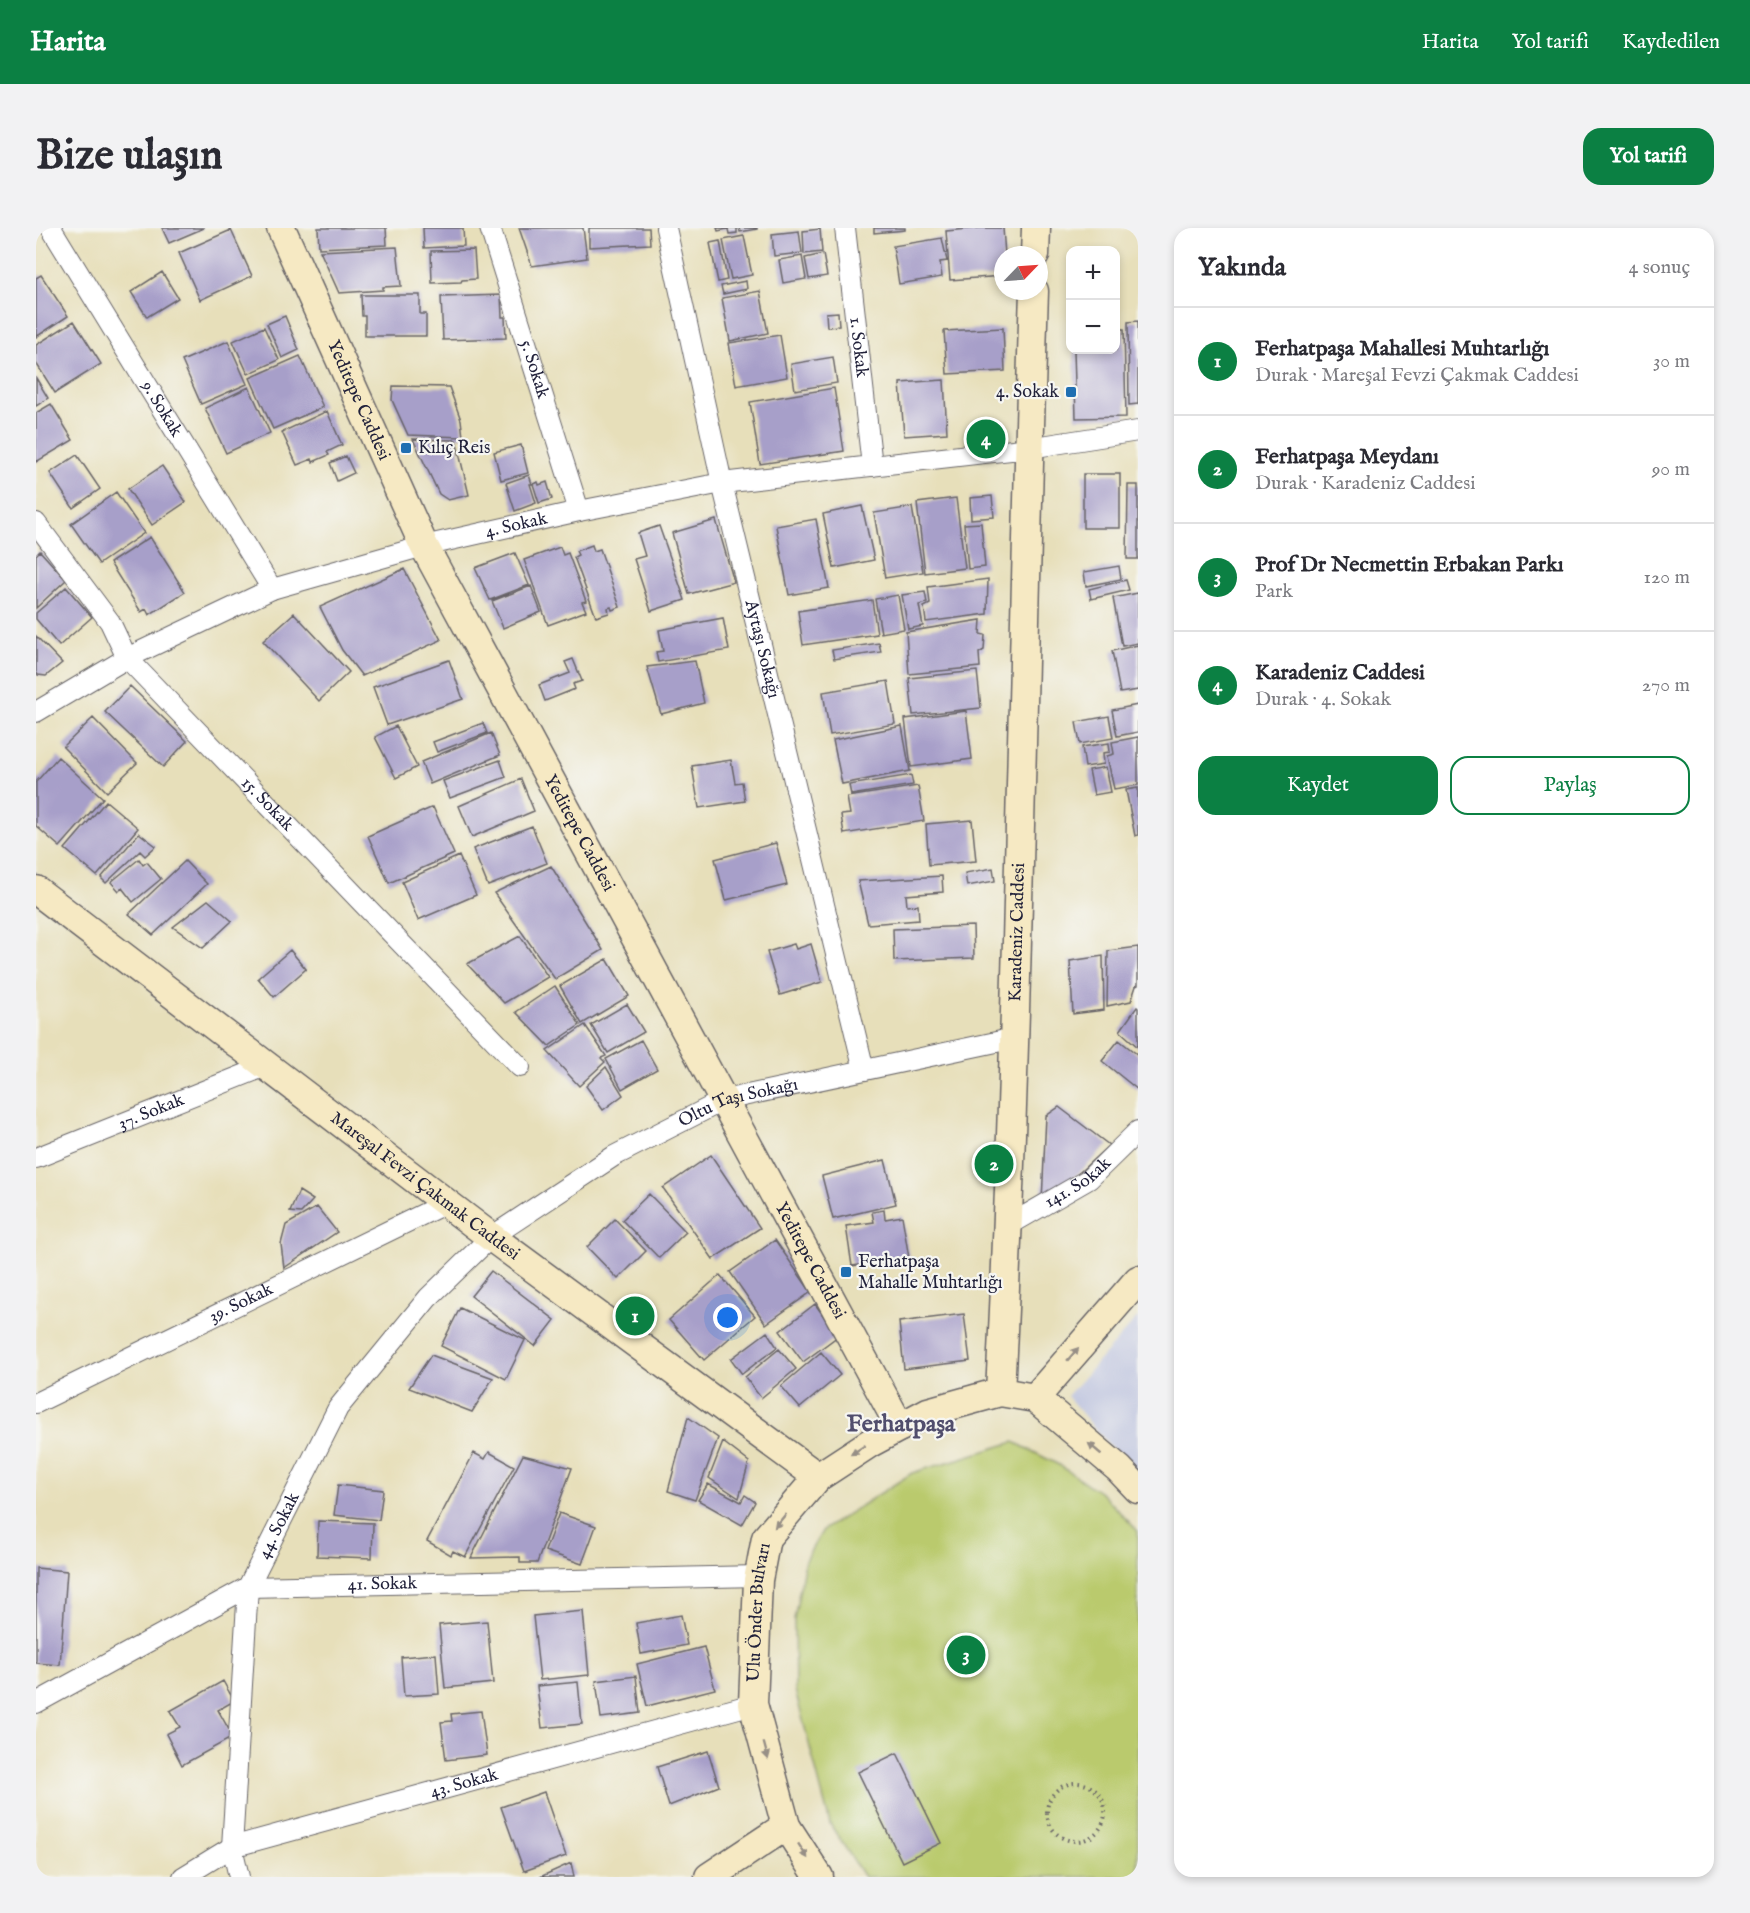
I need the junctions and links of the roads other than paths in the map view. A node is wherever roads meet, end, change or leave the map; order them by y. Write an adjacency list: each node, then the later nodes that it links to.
1 (51, 228): 16 (street, 9. Sokak)
2 (281, 228): 15 (street, Yeditepe Caddesi)
3 (490, 228): 13 (street, 5. Sokak)
4 (666, 228): 12 (street, Aytaşı Sokağı)
5 (845, 228): 11 (street, 1. Sokak)
6 (1036, 228): 7 (street)
7 (1035, 246)
8 (1034, 300): 10 (street, Karadeniz Caddesi)
9 (1138, 431): 10 (street, 4. Sokak)
10 (1029, 448): 11 (street, 4. Sokak); 20 (street, Karadeniz Caddesi)
11 (872, 466): 12 (street, 4. Sokak)
12 (722, 483): 13 (street, 4. Sokak); 23 (street, Aytaşı Sokağı)
13 (579, 511): 15 (street, 4. Sokak)
14 (36, 524): 17 (street, 15. Sokak)
15 (424, 546): 16 (street, 4. Sokak); 24 (street, Yeditepe Caddesi)
16 (272, 589): 17 (street, 4. Sokak)
17 (127, 658): 18 (street, 4. Sokak); 22 (street, 15. Sokak)
18 (36, 712)
19 (36, 890): 21 (street, Mareşal Fevzi Çakmak Caddesi)
20 (1015, 1038): 23 (street, Oltu Taşı Sokağı); 28 (street, Karadeniz Caddesi)
21 (266, 1066): 26 (street, 37. Sokak); 27 (street, Mareşal Fevzi Çakmak Caddesi)
22 (520, 1067)
23 (864, 1070): 24 (street, Oltu Taşı Sokağı)
24 (724, 1100): 29 (street, Oltu Taşı Sokağı); 34 (street, Yeditepe Caddesi)
25 (1138, 1131): 28 (street, 141. Sokak)
26 (36, 1158)
27 (446, 1203): 29 (street, Mareşal Fevzi Çakmak Caddesi); 33 (street, 39. Sokak)
28 (1009, 1225): 31 (street, Karadeniz Caddesi)
29 (490, 1237): 35 (street, Mareşal Fevzi Çakmak Caddesi); 38 (street, 44. Sokak)
30 (1138, 1280): 32 (street, one-way to 30)
31 (1000, 1392): 32 (street, Ulu Önder Bulvarı); 34 (street, Ulu Önder Bulvarı)
32 (1035, 1398): 36 (street, one-way to 32)
33 (36, 1403)
34 (900, 1427): 35 (street, Ulu Önder Bulvarı, one-way to 35)
35 (818, 1477): 37 (street, Ulu Önder Bulvarı, one-way to 37)
36 (1138, 1489)
37 (759, 1576): 38 (street, 41. Sokak); 40 (street, Ulu Önder Bulvarı)
38 (248, 1587): 39 (street, 41. Sokak); 42 (street, 44. Sokak)
39 (36, 1702)
40 (753, 1704): 41 (street, Ulu Önder Bulvarı, one-way to 41); 42 (street, 43. Sokak)
41 (786, 1826): 45 (street); 46 (street, Ulu Önder Bulvarı, one-way to 46)
42 (232, 1847): 43 (street, 43. Sokak); 44 (street, 44. Sokak)
43 (183, 1877)
44 (239, 1877)
45 (710, 1877)
46 (819, 1877)

